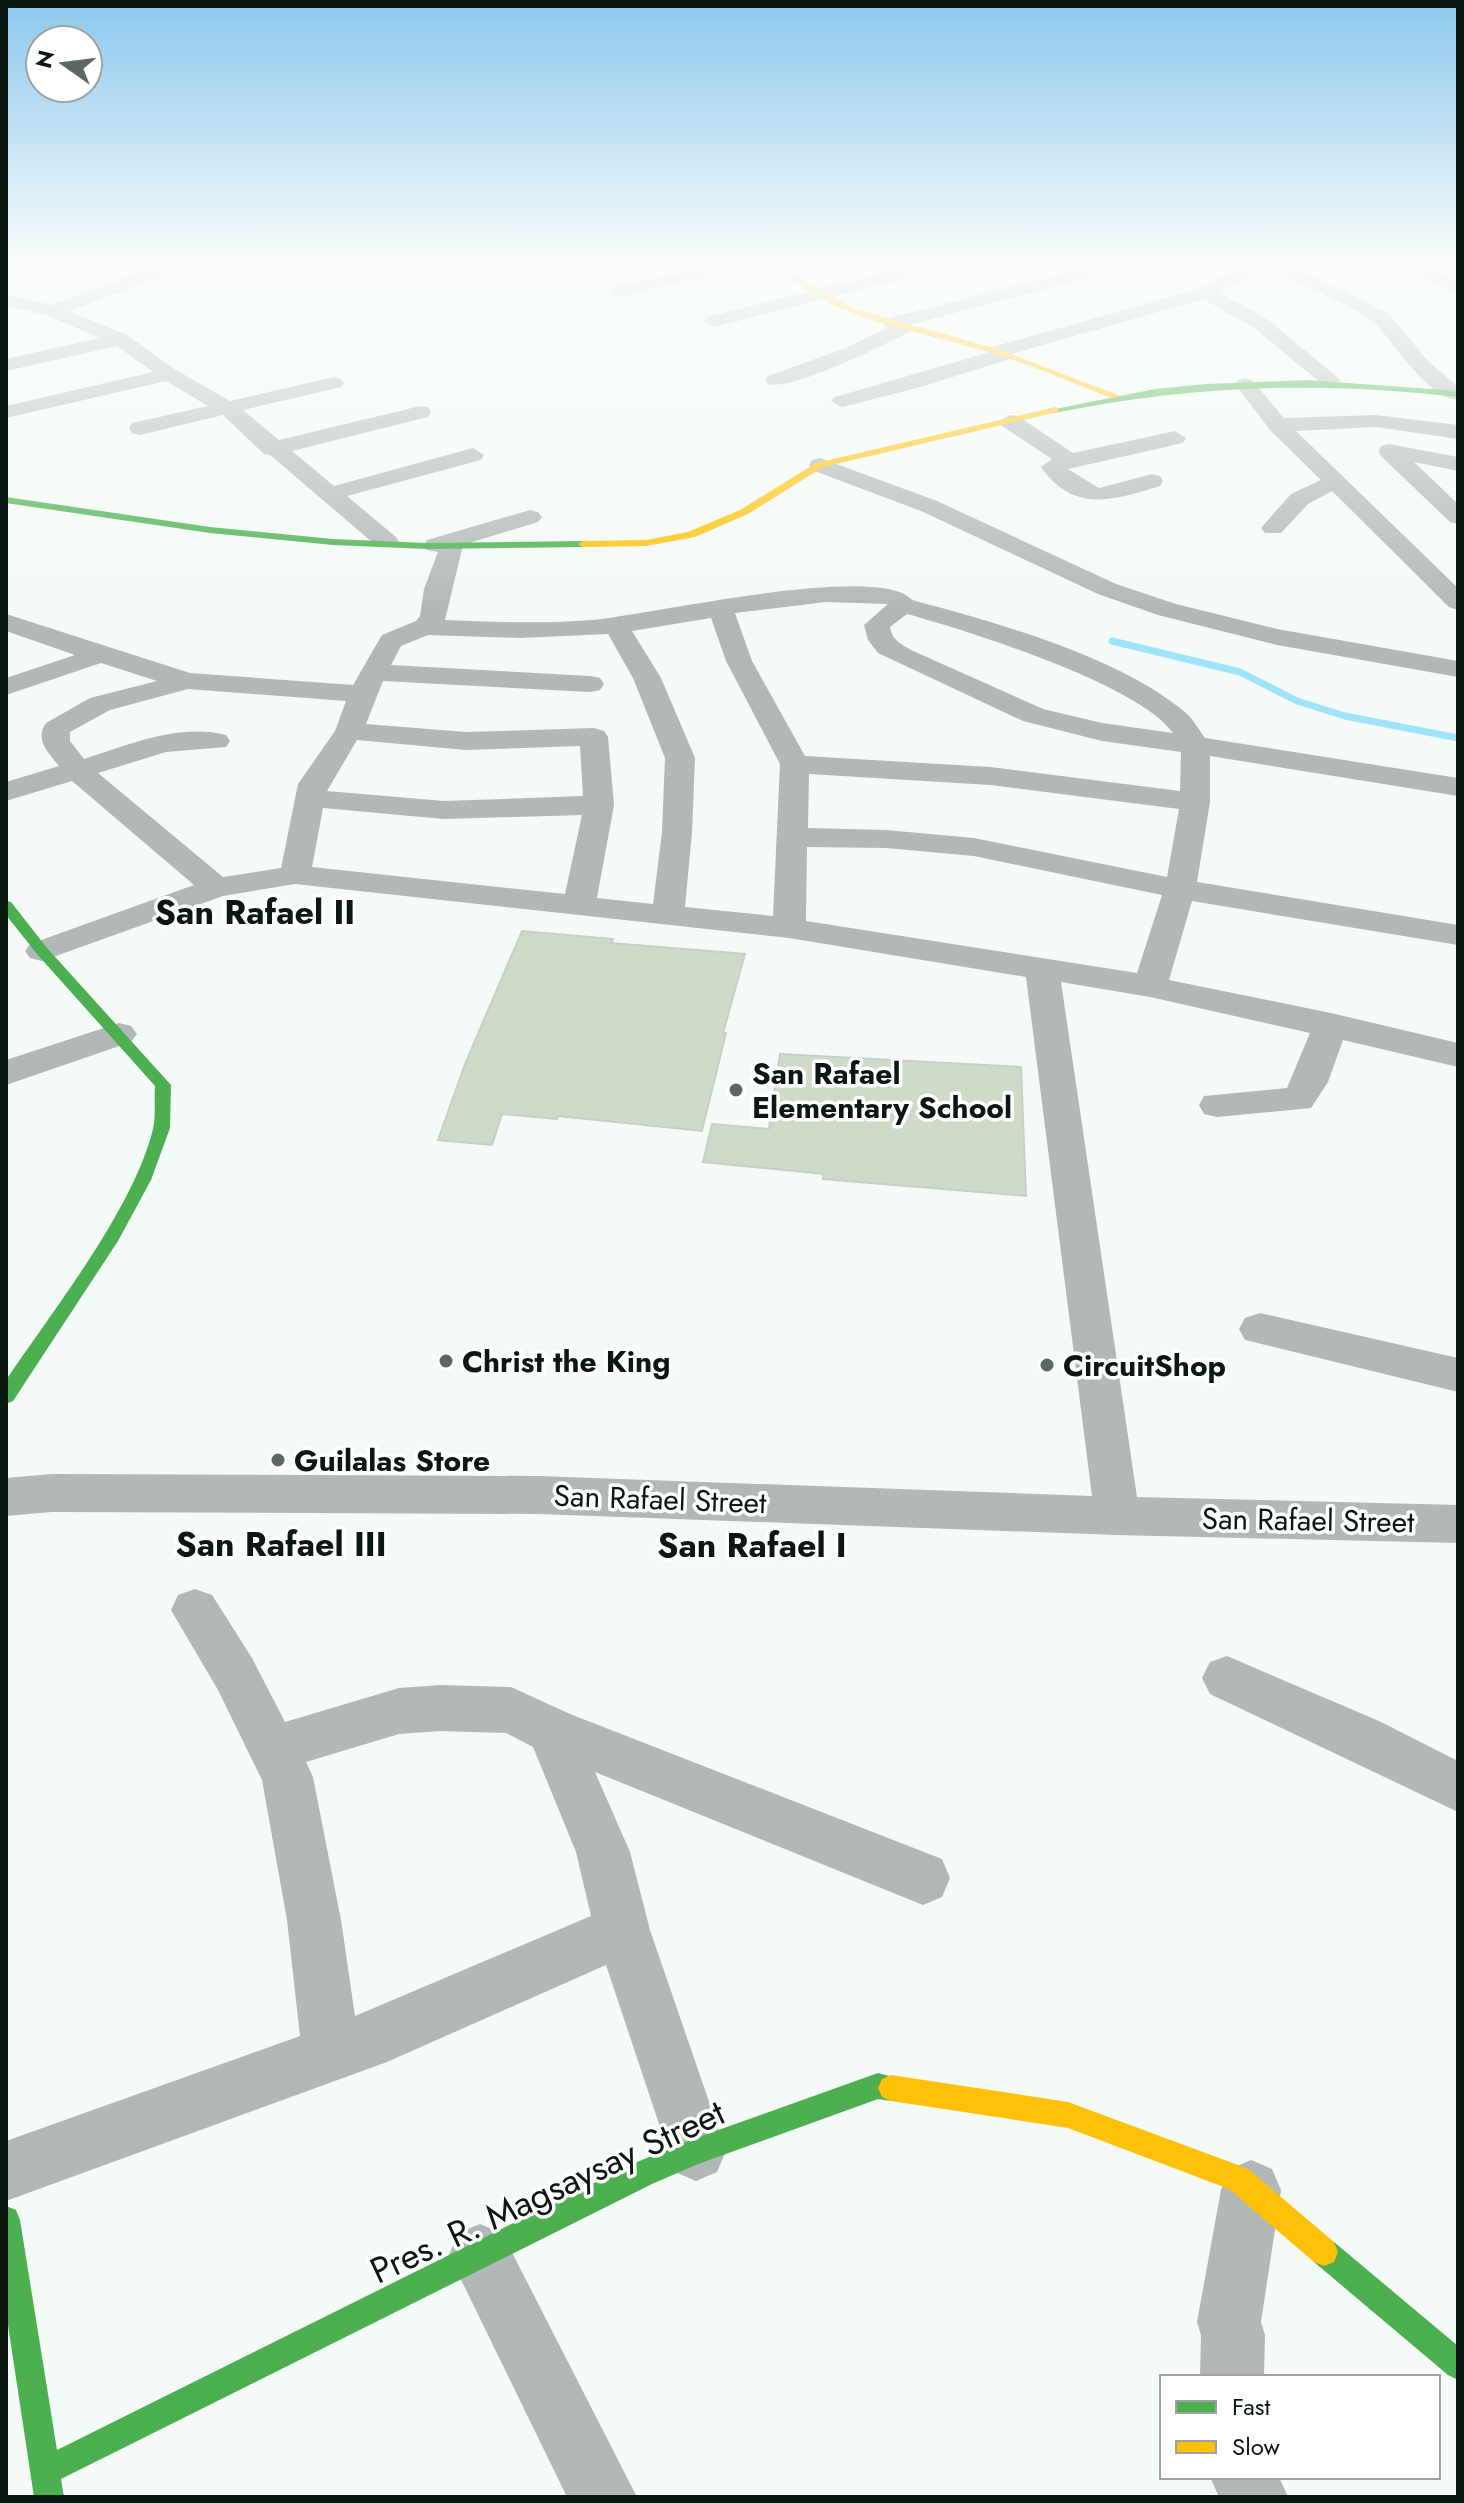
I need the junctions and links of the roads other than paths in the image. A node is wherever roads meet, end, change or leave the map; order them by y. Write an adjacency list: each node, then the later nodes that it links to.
1 (144, 380): 13 (street)
2 (179, 380): 12 (street)
3 (922, 380): 11 (street)
4 (1071, 380): 10 (street)
5 (1438, 380): 9 (street)
6 (1330, 381): 8 (street); 9 (street)
7 (334, 383): 12 (street)
8 (1245, 384): 10 (street); 16 (street)
9 (1455, 394)
10 (1115, 396): 15 (street)
11 (842, 401)
12 (226, 407): 17 (street); 22 (street)
13 (6, 412)
14 (420, 412): 22 (street)
15 (1010, 421): 26 (street); 28 (street)
16 (1278, 425): 18 (street); 23 (street)
17 (140, 428)
18 (1458, 432)
19 (1175, 438): 26 (street)
20 (1327, 447): 23 (street)
21 (1364, 447): 24 (street)
22 (272, 449): 31 (street)
23 (1301, 449): 30 (street)
24 (1389, 451): 27 (street); 34 (street)
25 (473, 455): 31 (street)
26 (1069, 461): 29 (street)
27 (1458, 464)
28 (820, 465): 37 (street); 46 (street)
29 (1152, 481)
30 (1336, 482): 35 (street); 38 (street)
31 (329, 494): 36 (street)
32 (6, 500): 36 (street)
33 (530, 517): 37 (street)
34 (1458, 517)
35 (1273, 528)
36 (387, 542): 37 (street)
37 (444, 546): 43 (street)
38 (1458, 602)
39 (903, 605): 40 (street); 54 (street); 54 (street)
40 (721, 609): 42 (street); 55 (street)
41 (8, 624): 45 (street)
42 (616, 625): 44 (street); 68 (street)
43 (425, 627): 44 (street); 48 (street)
44 (565, 630): 49 (street)
45 (103, 654): 47 (street); 50 (street)
46 (1458, 669)
47 (188, 681): 48 (street); 56 (street)
48 (368, 683): 49 (street); 51 (street)
49 (590, 684): 52 (street)
50 (6, 687)
51 (349, 731): 52 (street); 59 (street)
52 (594, 737): 61 (street)
53 (216, 741): 56 (street)
54 (1195, 747): 57 (street); 60 (street)
55 (795, 764): 60 (street); 62 (street)
56 (78, 771): 58 (street); 64 (street)
57 (1458, 787)
58 (6, 792)
59 (308, 798): 61 (street); 63 (street)
60 (1195, 802): 65 (street)
61 (599, 805): 67 (street)
62 (794, 837): 65 (street); 69 (street)
63 (295, 875): 64 (street); 67 (street)
64 (216, 888): 71 (street)
65 (1180, 889): 70 (street); 73 (street)
66 (6, 905): 71 (street)
67 (579, 905): 68 (street)
68 (668, 914): 69 (street)
69 (789, 928): 72 (street)
70 (1458, 935)
71 (42, 951): 75 (street)
72 (1042, 969): 73 (street); 83 (street)
73 (1150, 986): 74 (street)
74 (1331, 1024): 76 (street); 78 (street)
75 (119, 1034): 77 (street); 81 (street)
76 (1458, 1055)
77 (6, 1073)
78 (1217, 1105)
79 (1260, 1329): 80 (street)
80 (1457, 1373)
81 (6, 1396)
82 (6, 1497): 83 (street, San Rafael Street)
83 (1117, 1516): 84 (street, San Rafael Street)
84 (1458, 1524)
85 (195, 1610): 88 (street)
86 (1227, 1678): 89 (street)
87 (552, 1731): 88 (street); 90 (street); 91 (street)
88 (273, 1749): 92 (street)
89 (1458, 1787)
90 (923, 1878)
91 (622, 1930): 92 (street); 93 (street)
92 (331, 2054): 94 (street)
93 (696, 2151): 95 (street, Pres. R. Magsaysay Street); 97 (street, Pres. R. Magsaysay Street)
94 (6, 2171)
95 (1251, 2190): 98 (street, Pres. R. Magsaysay Street); 99 (street)
96 (6, 2220): 100 (street)
97 (480, 2255): 100 (street, Pres. R. Magsaysay Street); 103 (street)
98 (1458, 2365)
99 (1232, 2375)
100 (44, 2472): 102 (street)
101 (1245, 2479): 104 (street)
102 (49, 2497)
103 (603, 2497)
104 (1254, 2497)

